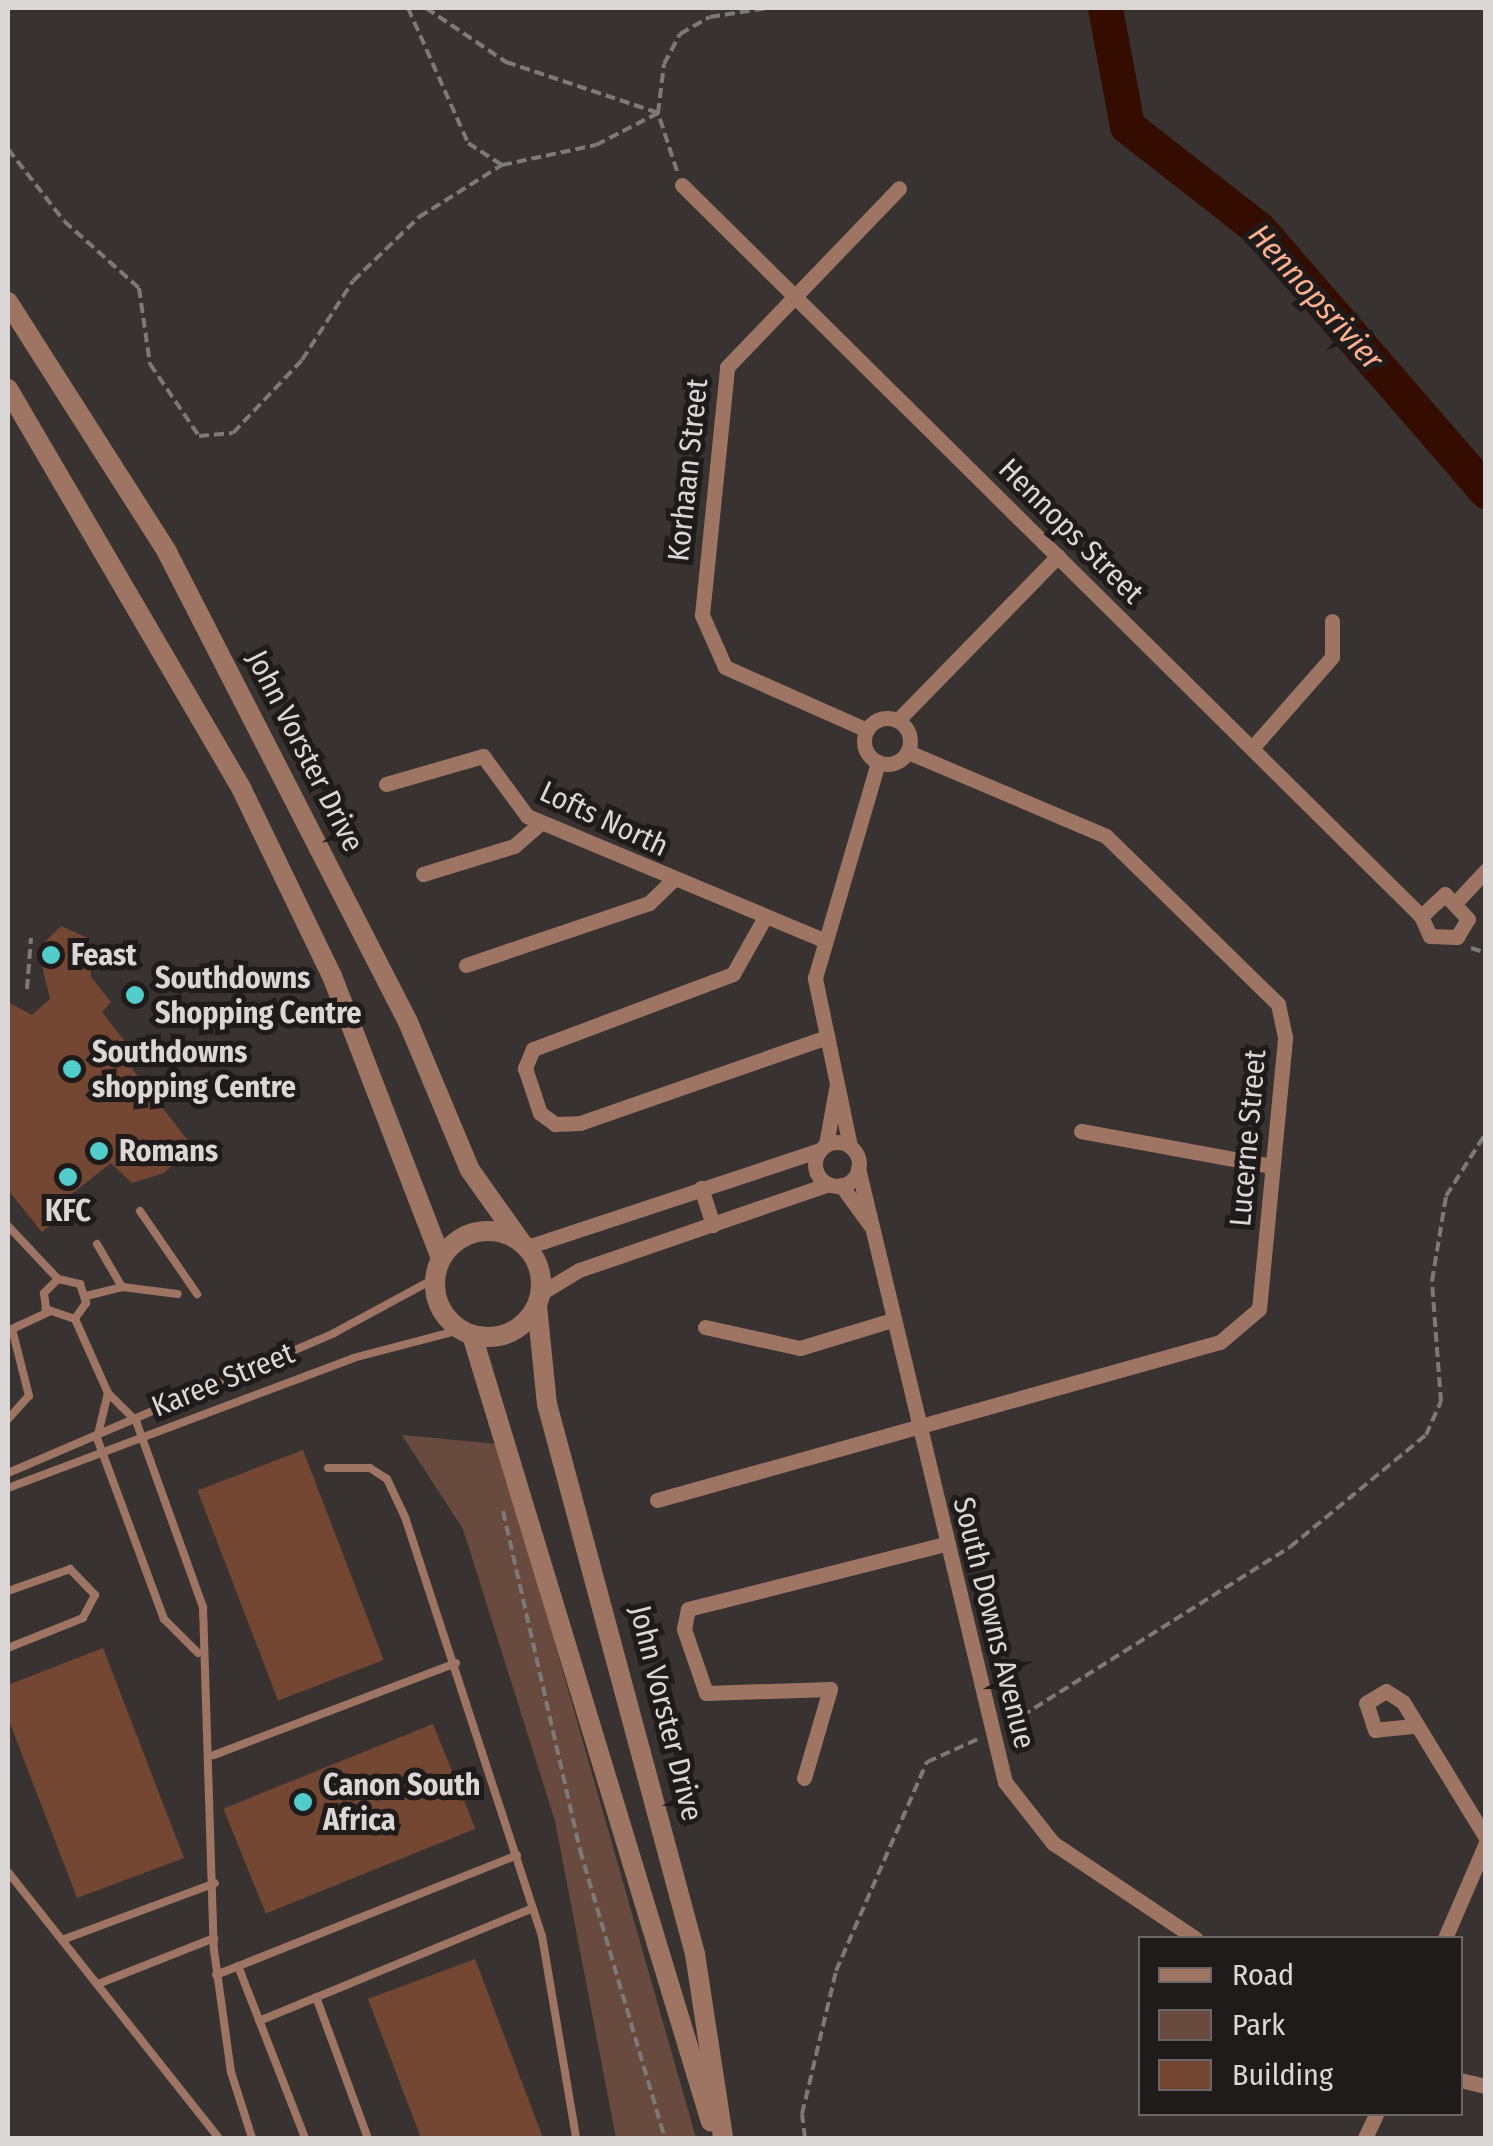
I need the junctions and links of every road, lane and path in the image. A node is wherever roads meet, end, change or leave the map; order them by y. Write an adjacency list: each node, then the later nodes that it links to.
1 (408, 8): 6 (path)
2 (426, 8): 4 (path)
3 (767, 8): 4 (path)
4 (658, 113): 6 (path); 7 (path)
5 (8, 149): 6 (path)
6 (502, 164)
7 (682, 185): 9 (street, Hennops Street)
8 (899, 188): 9 (street, Korhaan Street)
9 (792, 295): 12 (street, Hennops Street); 15 (street, Korhaan Street)
10 (8, 302): 46 (street, John Vorster Drive)
11 (8, 389): 47 (street)
12 (1058, 556): 14 (street); 16 (street, Hennops Street)
13 (1332, 621): 16 (street)
14 (898, 720): 15 (street); 17 (street)
15 (866, 730): 18 (street)
16 (1252, 748): 25 (street, Hennops Street)
17 (908, 752): 18 (street); 37 (street, Lucerne Street)
18 (878, 762): 28 (street)
19 (386, 784): 20 (street, Lofts North)
20 (540, 823): 22 (street); 23 (street, Lofts North)
21 (1486, 870): 24 (street)
22 (422, 874)
23 (672, 881): 26 (street, Lofts North); 29 (street)
24 (1459, 899): 25 (street); 25 (street, Hennops Street)
25 (1421, 916)
26 (765, 917): 28 (street, Lofts North); 31 (street)
27 (31, 938): 30 (path)
28 (824, 940): 31 (street)
29 (466, 966)
30 (27, 989)
31 (827, 1037): 32 (street)
32 (837, 1078): 35 (street); 36 (street)
33 (1081, 1131): 37 (street)
34 (1486, 1133): 78 (path)
35 (850, 1146): 36 (street); 38 (street, South Downs Avenue)
36 (823, 1147): 39 (street, South Downs Avenue); 40 (street)
37 (1272, 1166): 63 (street, Lucerne Street)
38 (858, 1168): 39 (street); 44 (street, South Downs Avenue)
39 (835, 1185): 43 (street); 44 (street, South Downs Avenue)
40 (700, 1188): 43 (street); 46 (street)
41 (140, 1211): 52 (lane)
42 (8, 1226): 48 (lane)
43 (713, 1226): 54 (street)
44 (874, 1233): 57 (street, South Downs Avenue)
45 (97, 1244): 50 (lane)
46 (524, 1244): 47 (street); 54 (street)
47 (441, 1258): 49 (street)
48 (58, 1279): 53 (lane); 55 (lane)
49 (434, 1279): 59 (street); 62 (lane, Karee Street)
50 (122, 1287): 51 (lane); 53 (lane)
51 (178, 1294)
52 (197, 1294)
53 (86, 1296): 56 (lane)
54 (539, 1299): 59 (street); 102 (street, John Vorster Drive)
55 (48, 1312): 56 (lane); 61 (lane)
56 (74, 1319): 60 (lane)
57 (892, 1320): 58 (street); 63 (street, South Downs Avenue)
58 (705, 1327)
59 (466, 1333): 65 (lane, Karee Street); 101 (street)
60 (108, 1393): 62 (lane); 64 (lane)
61 (8, 1420)
62 (136, 1421): 64 (lane, Karee Street); 65 (lane)
63 (920, 1431): 71 (street, Lucerne Street); 72 (street, South Downs Avenue)
64 (97, 1438): 66 (lane); 68 (lane, Karee Street)
65 (144, 1441): 66 (lane, Karee Street); 75 (lane)
66 (104, 1457): 69 (lane, Karee Street); 75 (lane)
67 (328, 1468): 76 (lane)
68 (8, 1474)
69 (8, 1488)
70 (502, 1498): 100 (path)
71 (657, 1500)
72 (944, 1544): 78 (street, South Downs Avenue); 80 (street)
73 (8, 1591): 74 (lane)
74 (8, 1648)
75 (198, 1653): 79 (lane)
76 (456, 1663): 79 (lane); 82 (lane)
77 (1412, 1726): 81 (street)
78 (993, 1732): 86 (street, South Downs Avenue); 103 (path)
79 (214, 1755): 84 (lane)
80 (804, 1778)
81 (1486, 1841): 87 (street)
82 (517, 1855): 85 (lane); 90 (lane)
83 (8, 1872): 89 (lane)
84 (216, 1884): 88 (lane); 89 (lane)
85 (533, 1908): 93 (lane); 99 (lane)
86 (1192, 1936)
87 (1446, 1936)
88 (214, 1938): 91 (lane); 92 (lane)
89 (62, 1940): 92 (lane)
90 (238, 1966): 91 (lane); 94 (lane)
91 (216, 1974): 96 (lane)
92 (98, 1984): 95 (lane)
93 (316, 1998): 94 (lane); 98 (lane)
94 (259, 2021): 97 (lane)
95 (219, 2138)
96 (252, 2138)
97 (306, 2138)
98 (368, 2138)
99 (576, 2138)
100 (664, 2138)
101 (715, 2138)
102 (724, 2138)
103 (805, 2138)

